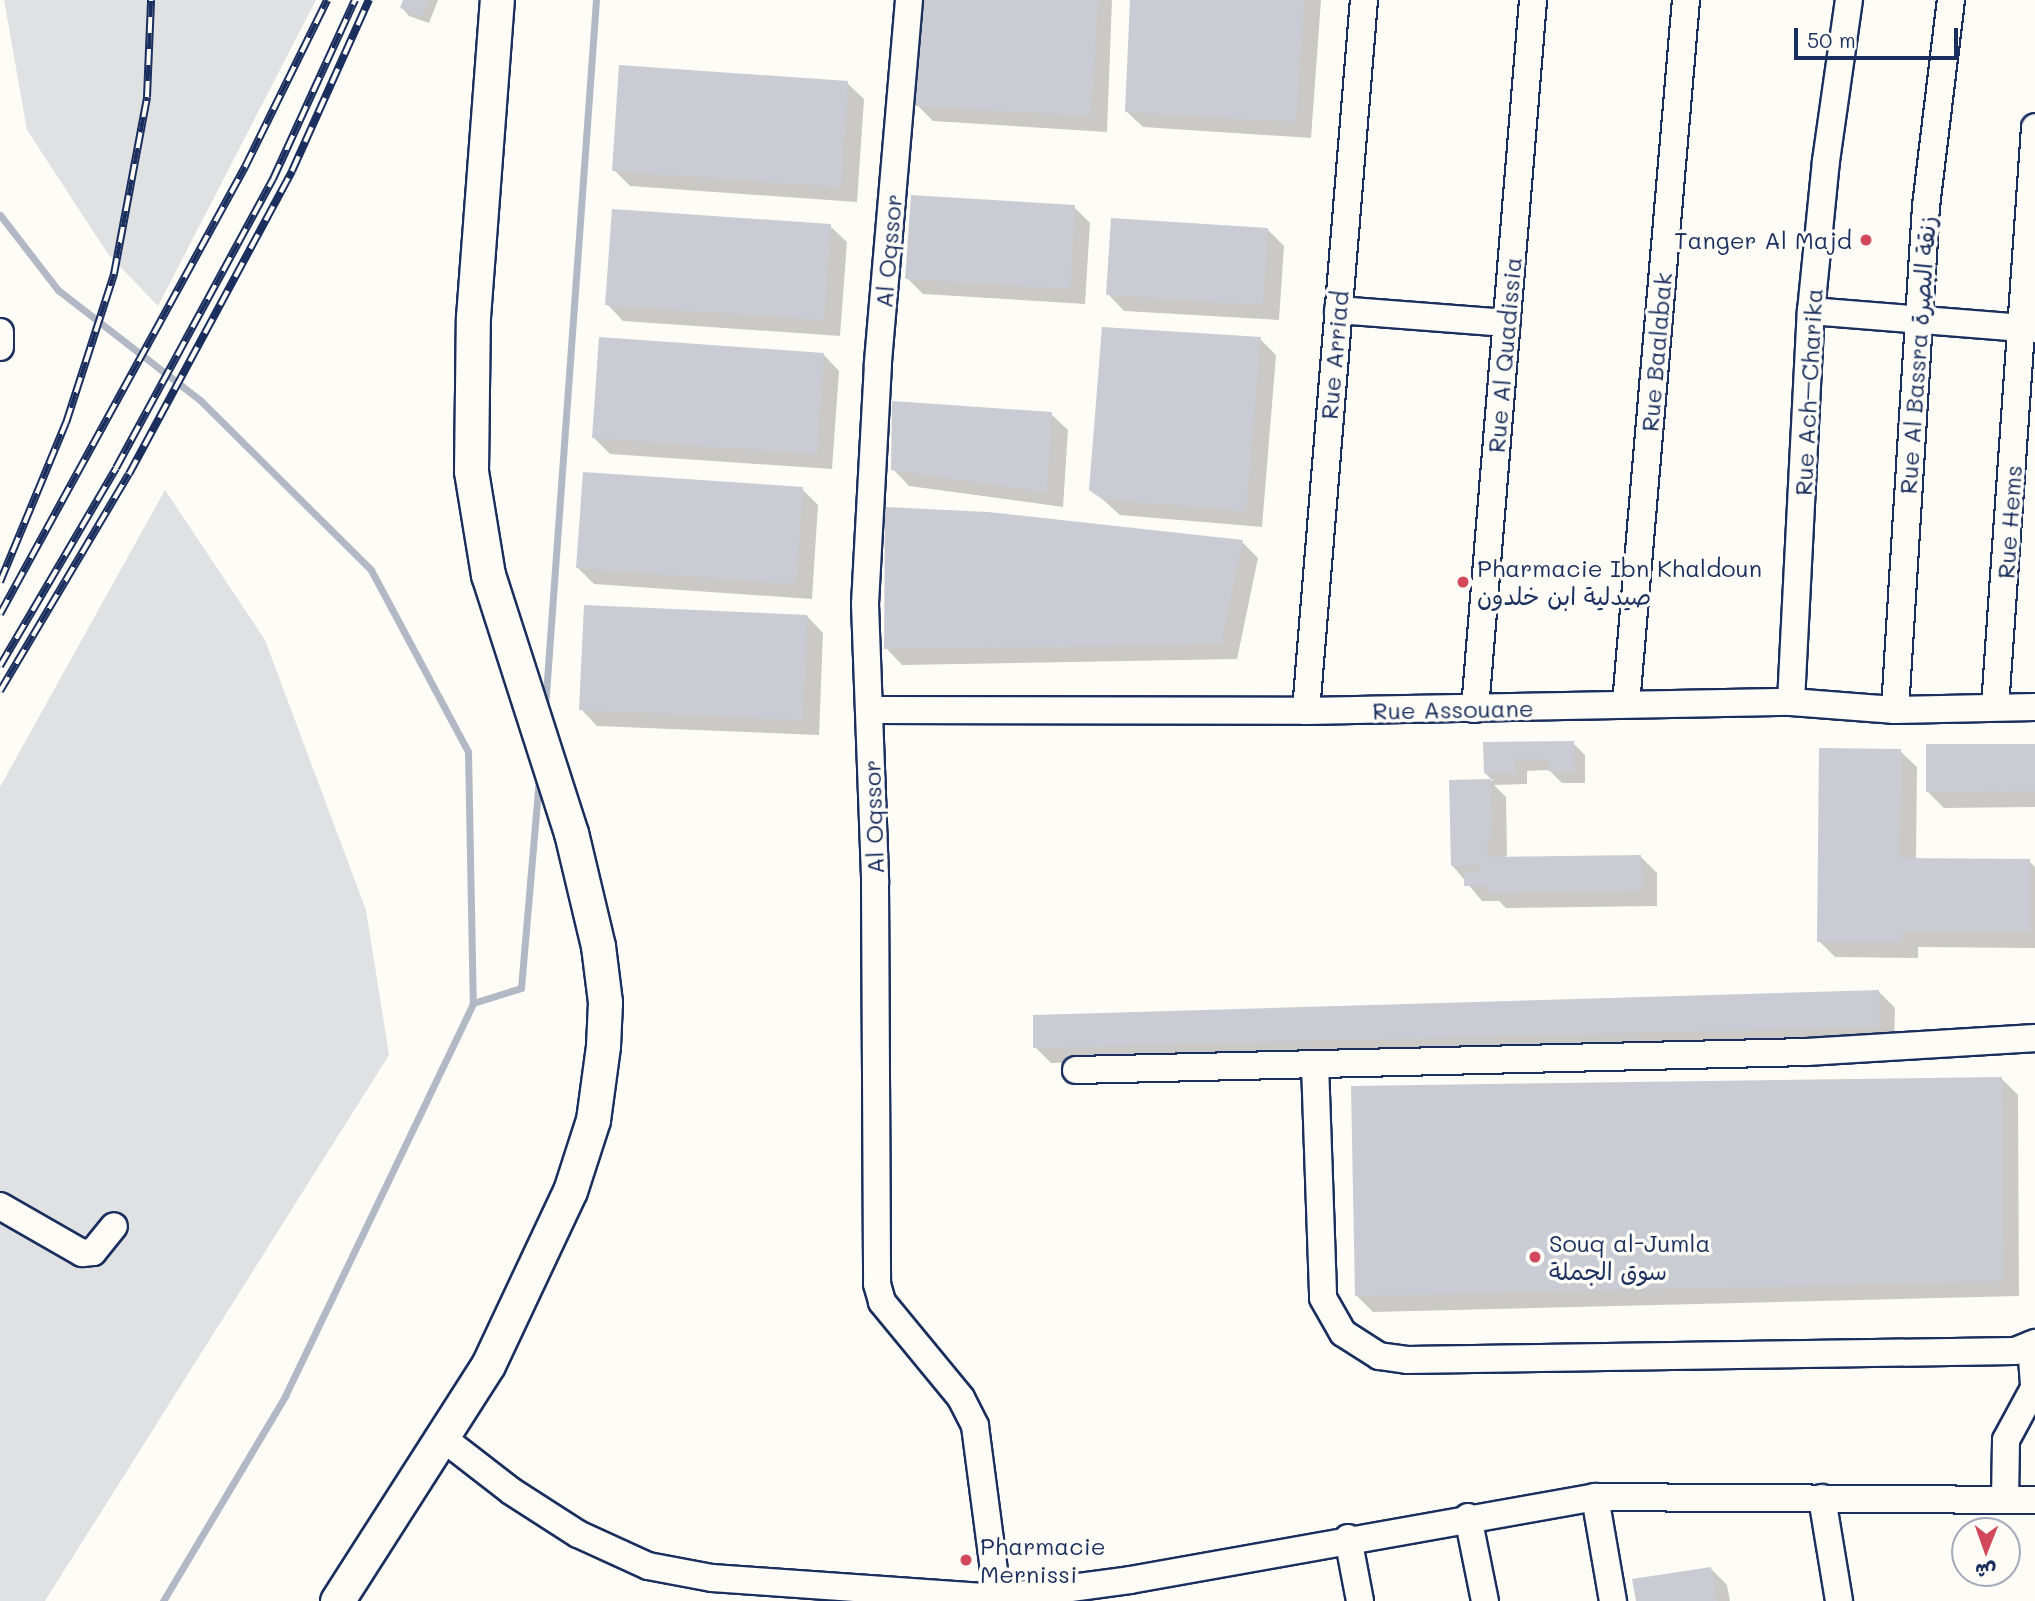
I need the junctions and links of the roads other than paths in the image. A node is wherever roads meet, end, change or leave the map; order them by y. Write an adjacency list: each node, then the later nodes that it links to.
1 (496, 0): 31 (main road)
2 (909, 0): 21 (street, Al Oqssor)
3 (1364, 0): 9 (street, Rue Arriad)
4 (1533, 0): 12 (street, Rue Al Quadissia)
5 (1686, 0): 17 (street, Rue Baalabak)
6 (1849, 0): 10 (street, Rue Ach–Charika)
7 (1951, 0): 11 (street, Rue Al Bassra زنقة البصرة)
8 (2035, 127): 13 (street, Rue Hems)
9 (1338, 310): 12 (street); 23 (street, Rue Arriad)
10 (1811, 311): 11 (street); 16 (street, Rue Ach–Charika)
11 (1919, 318): 13 (street); 22 (street, Rue Al Bassra زنقة البصرة)
12 (1506, 323): 20 (street, Rue Al Quadissia)
13 (2029, 328): 18 (street, Rue Hems)
14 (0, 332): 15 (street)
15 (0, 347)
16 (1791, 702): 17 (street, Rue Assouane); 22 (street, Rue Assouane)
17 (1626, 704): 20 (street, Rue Assouane)
18 (1995, 707): 19 (street, Rue Assouane); 22 (street, Rue Assouane)
19 (2035, 707)
20 (1475, 709): 23 (street, Rue Assouane)
21 (870, 710): 23 (street, Rue Assouane); 38 (street, Al Oqssor)
22 (1895, 710)
23 (1306, 711)
24 (2035, 1038): 25 (street)
25 (1315, 1064): 26 (street); 29 (street)
26 (1076, 1070)
27 (0, 1206): 28 (street)
28 (114, 1226)
29 (2033, 1344): 30 (street)
30 (2033, 1395): 34 (street)
31 (444, 1439): 38 (street); 39 (main road)
32 (1595, 1497): 33 (street); 36 (street); 42 (street)
33 (1822, 1498): 34 (street); 43 (street)
34 (2005, 1499): 35 (street)
35 (2035, 1500)
36 (1468, 1517): 37 (street); 41 (street)
37 (1348, 1538): 38 (street); 40 (street)
38 (997, 1599)
39 (337, 1601)
40 (1360, 1601)
41 (1485, 1601)
42 (1613, 1601)
43 (1839, 1601)

